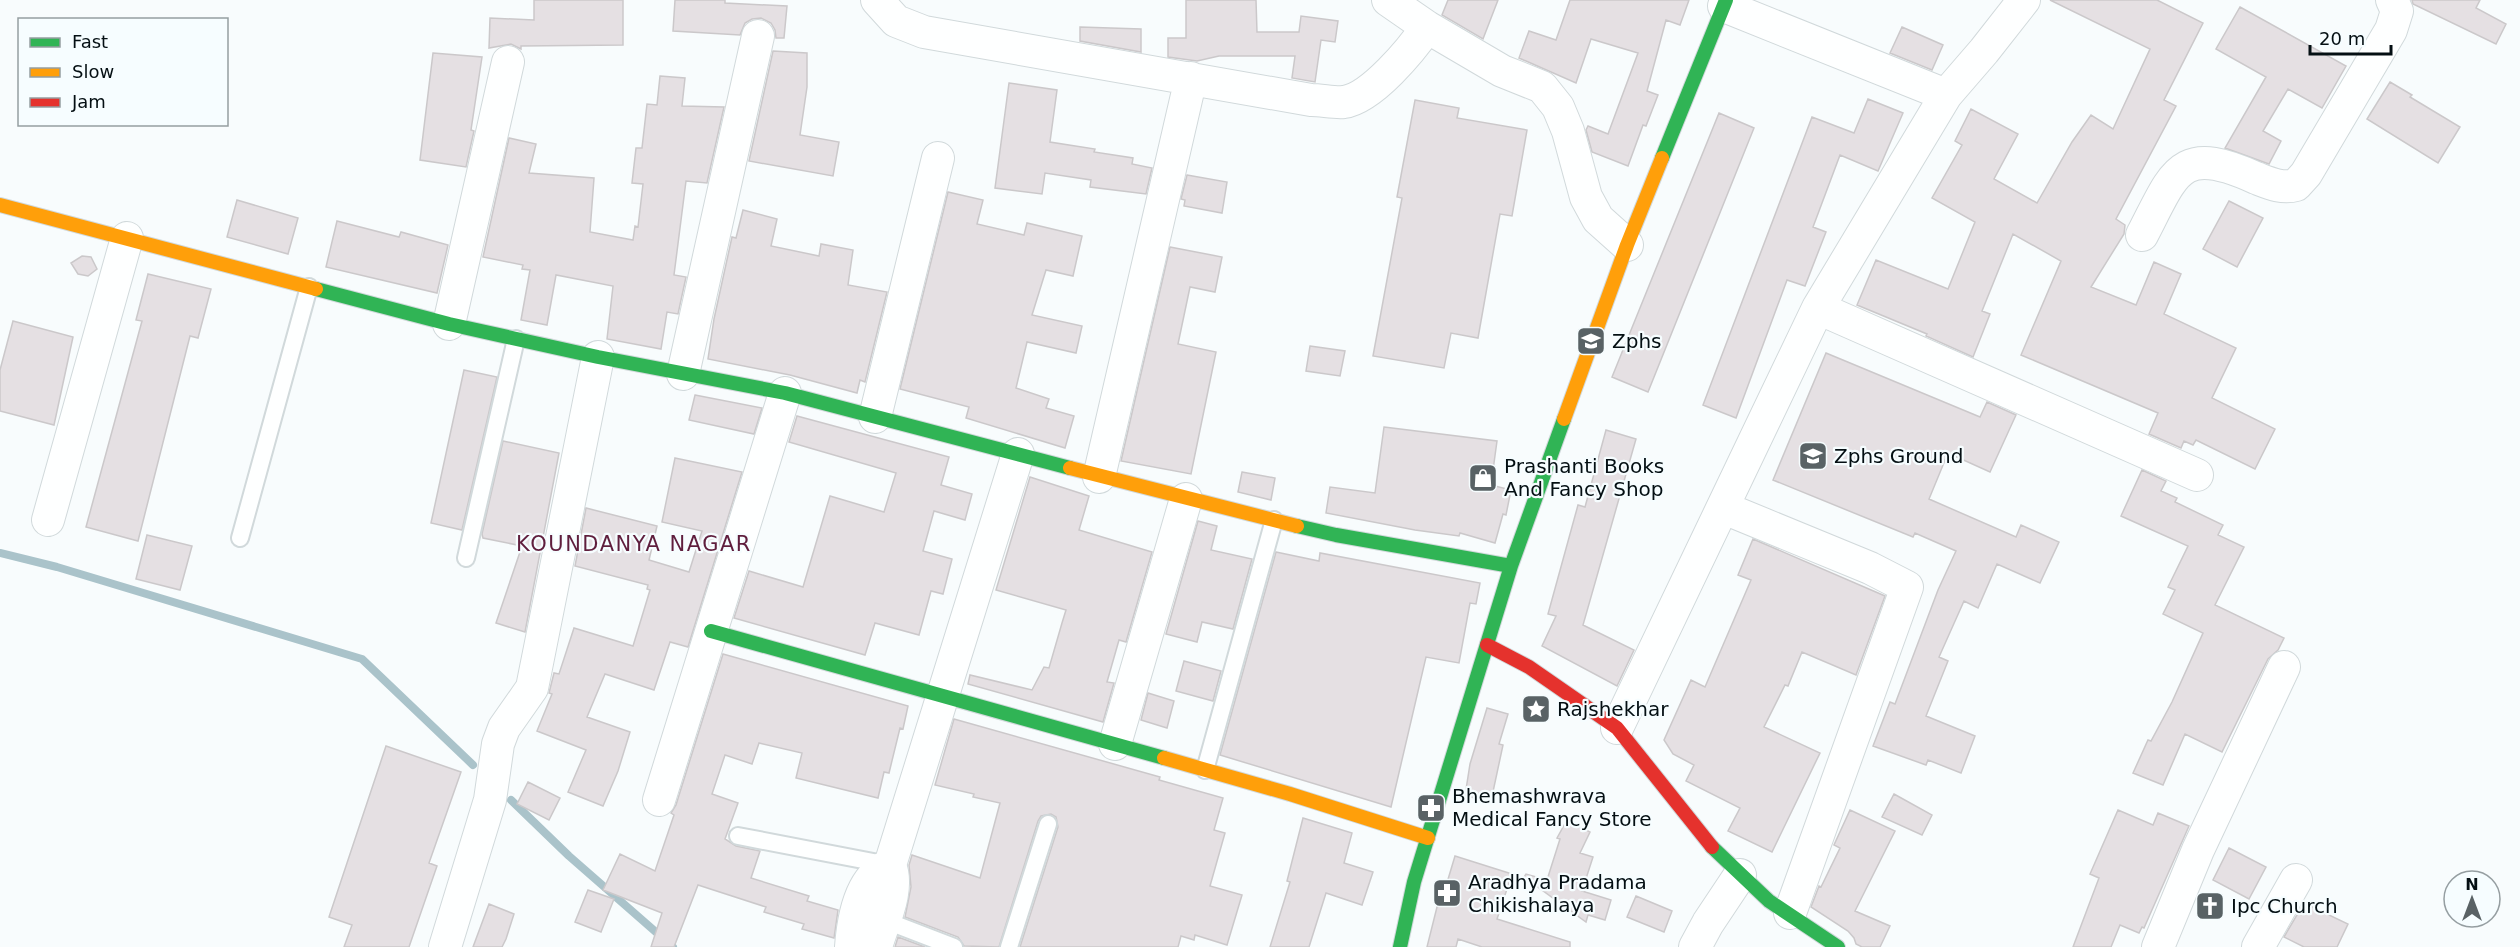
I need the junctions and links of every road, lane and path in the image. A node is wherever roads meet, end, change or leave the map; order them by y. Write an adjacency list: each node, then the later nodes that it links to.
1 (877, 0): 9 (street)
2 (1388, 0): 6 (street)
3 (2024, 0): 10 (street)
4 (2392, 0): 13 (street)
5 (1725, 3): 10 (street); 15 (street)
6 (1427, 27): 9 (street); 15 (street)
7 (758, 36): 21 (street)
8 (508, 62): 18 (street)
9 (1191, 78): 26 (street)
10 (1946, 95): 17 (street)
11 (938, 158): 23 (street)
12 (0, 205): 14 (street)
13 (2142, 235)
14 (127, 238): 16 (street); 29 (street)
15 (1627, 245): 33 (street)
16 (309, 287): 18 (street); 31 (lane)
17 (1818, 308): 25 (street); 28 (street)
18 (448, 324): 19 (street)
19 (516, 339): 20 (street); 32 (lane)
20 (598, 357): 21 (street); 50 (street)
21 (683, 374): 22 (street)
22 (785, 393): 23 (street); 34 (street)
23 (874, 417): 24 (street)
24 (1018, 454): 26 (street); 37 (street)
25 (2197, 475)
26 (1099, 477): 27 (street)
27 (1186, 499): 30 (street); 39 (street)
28 (1724, 508): 38 (street); 48 (street)
29 (48, 520)
30 (1274, 520): 33 (street); 40 (lane)
31 (240, 538)
32 (466, 558)
33 (1511, 566): 35 (street)
34 (711, 631): 37 (street); 41 (street)
35 (1487, 645): 38 (street); 44 (street)
36 (2284, 667): 57 (street)
37 (944, 697): 39 (street); 45 (street)
38 (1617, 728): 46 (street)
39 (1115, 744): 40 (street)
40 (1205, 770): 44 (street)
41 (659, 800)
42 (1048, 824): 53 (lane)
43 (738, 836): 45 (lane)
44 (1428, 838): 54 (street)
45 (890, 865): 49 (street); 51 (street)
46 (1740, 875): 48 (street); 55 (street)
47 (2296, 880): 58 (street)
48 (1790, 913): 56 (street)
49 (880, 934): 52 (lane)
50 (445, 947)
51 (851, 947)
52 (954, 947)
53 (1009, 947)
54 (1400, 947)
55 (1695, 947)
56 (1838, 947)
57 (2158, 947)
58 (2258, 947)

